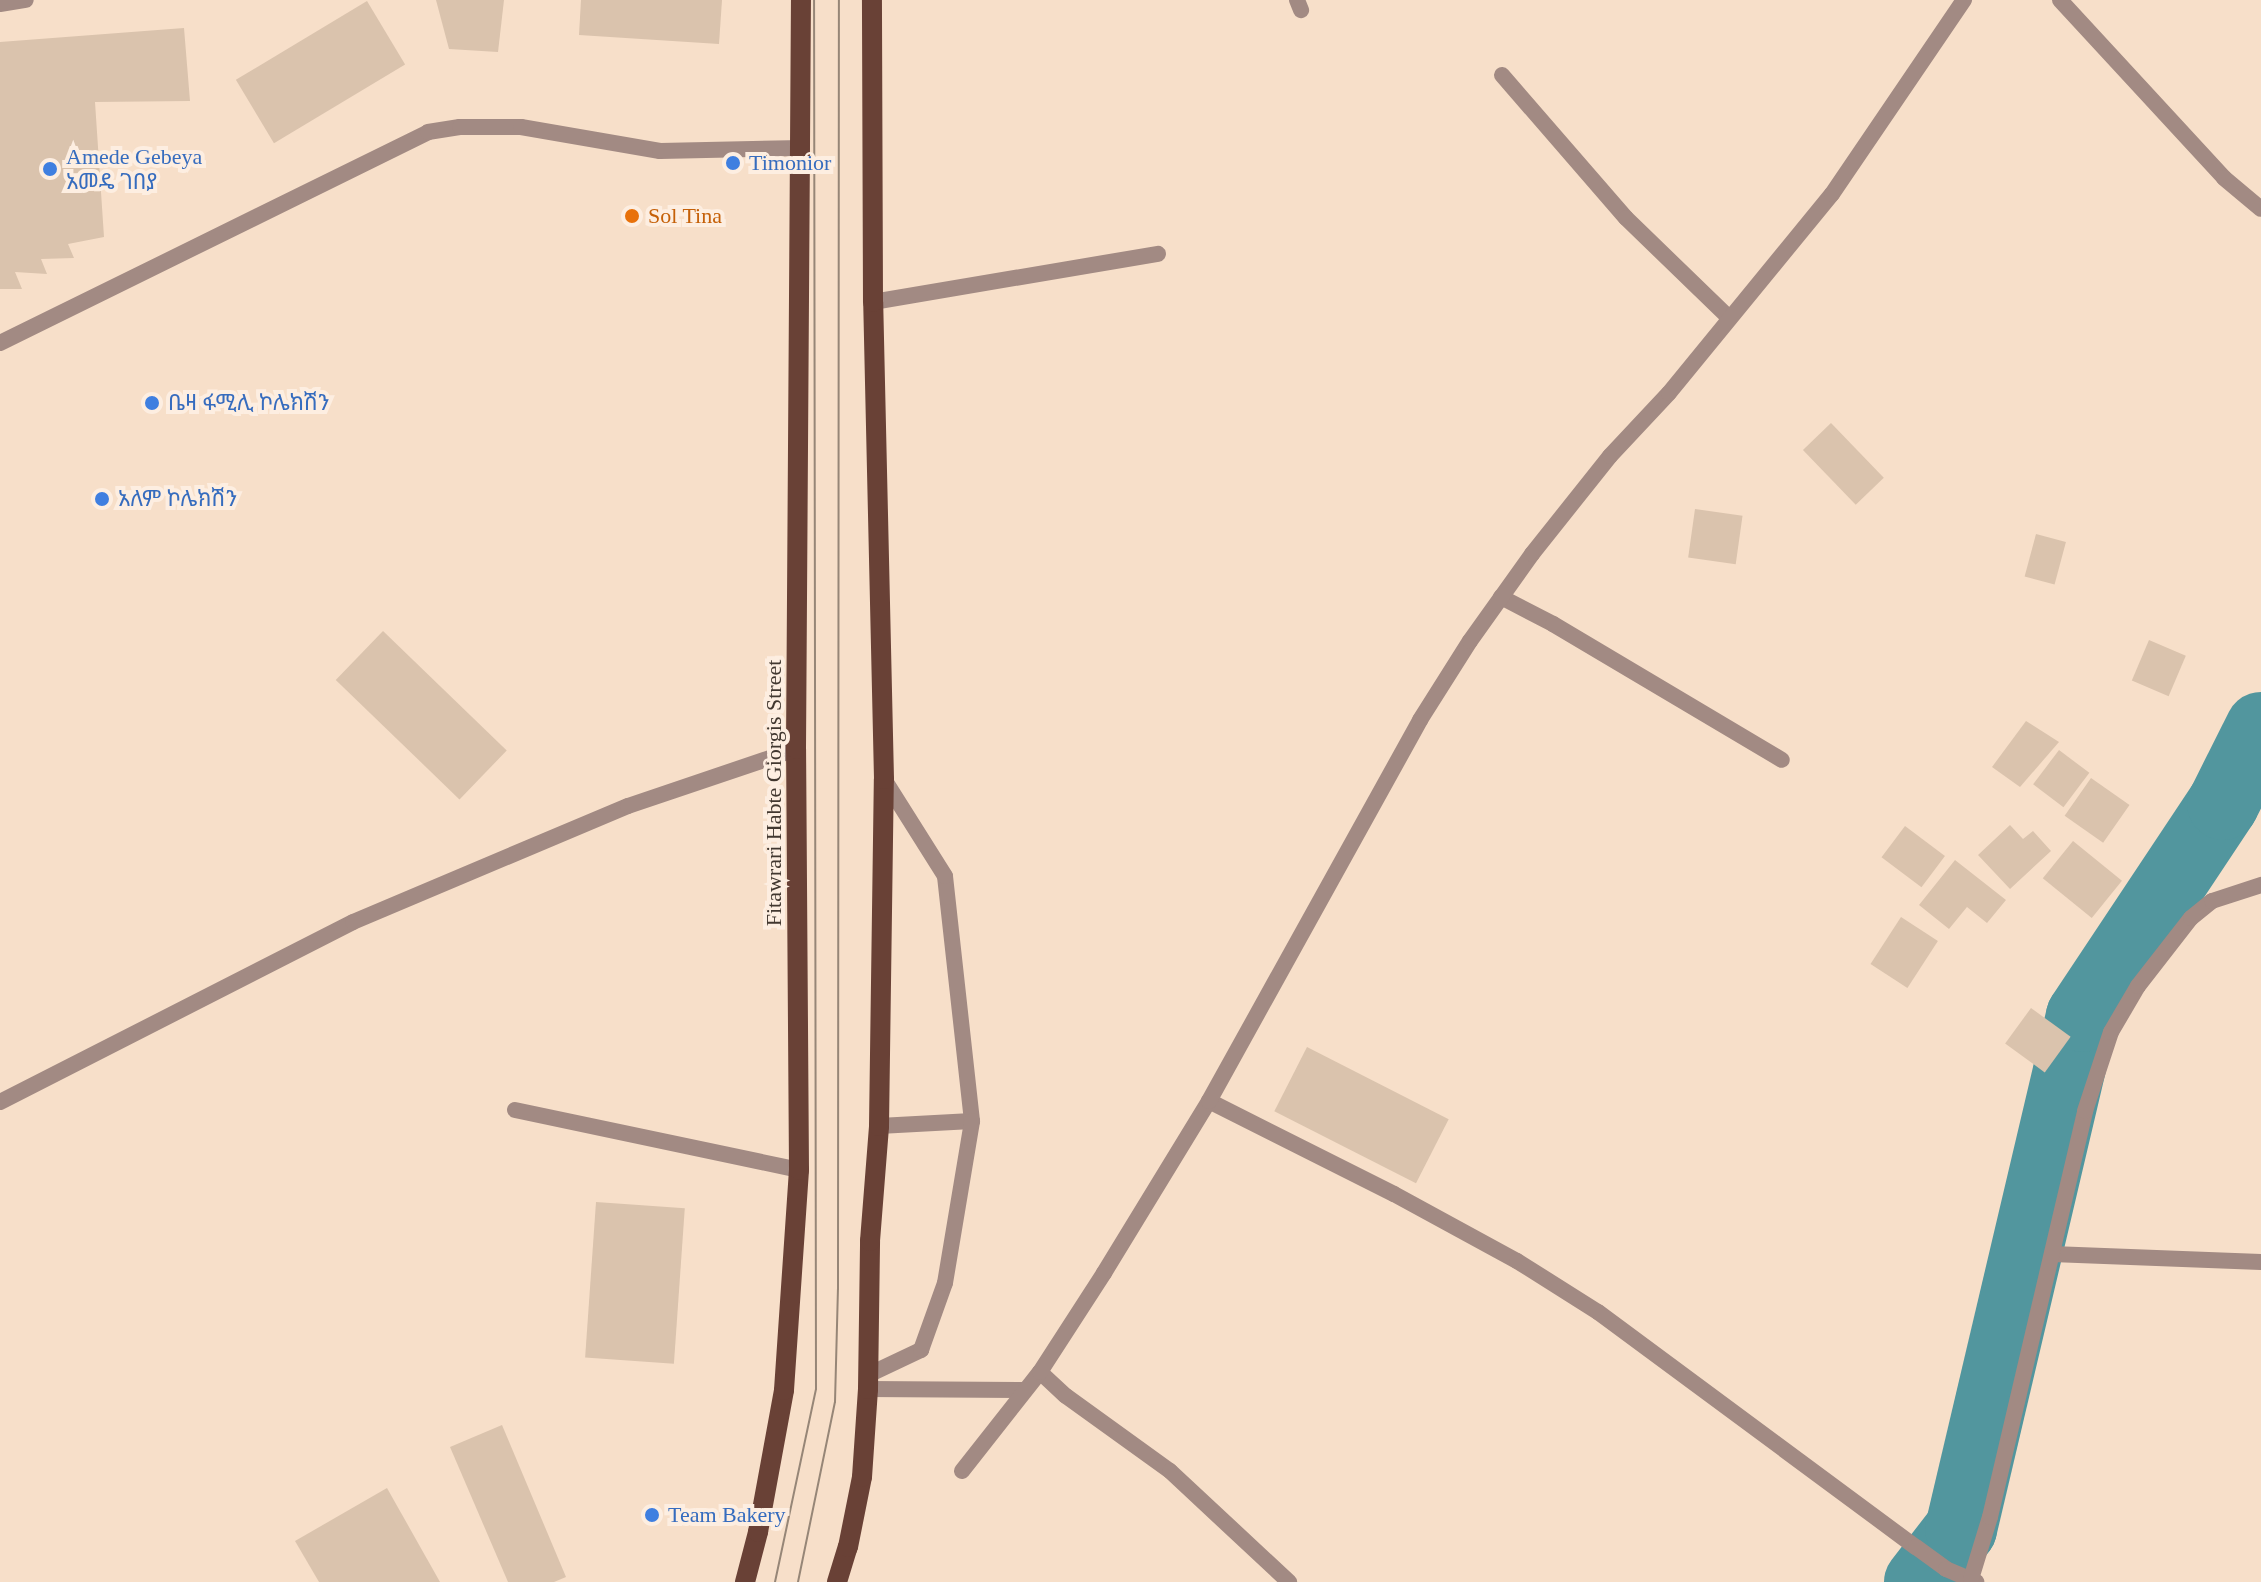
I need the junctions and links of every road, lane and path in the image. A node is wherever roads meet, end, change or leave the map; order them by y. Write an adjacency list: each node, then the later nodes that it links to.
1 (26, 0): 6 (street)
2 (801, 0): 8 (main road, Fitawrari Habte Giorgis Street)
3 (872, 0): 11 (main road)
4 (1964, 0): 12 (street)
5 (2060, 0): 9 (street)
6 (0, 4)
7 (1502, 75): 12 (street)
8 (802, 148): 13 (street); 15 (main road, Fitawrari Habte Giorgis Street)
9 (2261, 209)
10 (1158, 254): 11 (street)
11 (873, 302): 17 (main road)
12 (1728, 317): 14 (street)
13 (0, 343)
14 (1501, 597): 16 (street); 19 (street)
15 (796, 749): 20 (street); 24 (main road, Fitawrari Habte Giorgis Street)
16 (1782, 760)
17 (884, 779): 22 (street); 23 (main road)
18 (2261, 885): 25 (street)
19 (1209, 1101): 27 (street); 32 (street)
20 (0, 1102)
21 (515, 1110): 24 (street)
22 (972, 1121): 23 (street); 28 (street)
23 (879, 1126): 28 (main road)
24 (799, 1170): 31 (main road, Fitawrari Habte Giorgis Street)
25 (2052, 1254): 26 (street); 32 (street)
26 (2261, 1262)
27 (1040, 1372): 29 (street); 34 (street)
28 (868, 1382): 29 (street); 33 (main road)
29 (1025, 1390): 30 (street)
30 (962, 1471)
31 (741, 1580)
32 (1973, 1581)
33 (837, 1582)
34 (1289, 1582)

